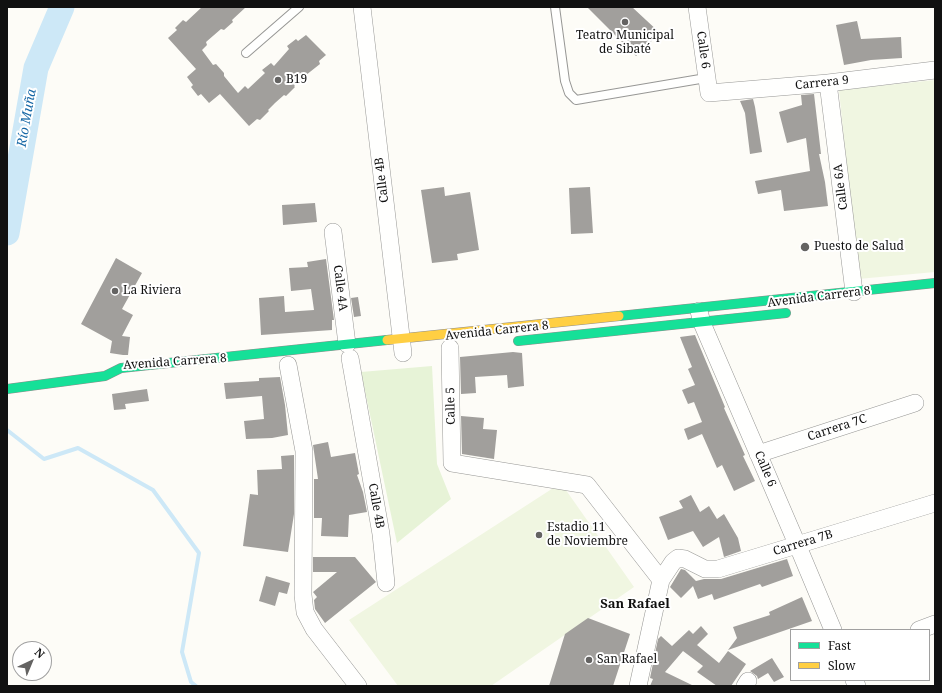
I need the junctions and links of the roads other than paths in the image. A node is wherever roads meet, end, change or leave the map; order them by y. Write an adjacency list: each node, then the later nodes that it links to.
1 (299, 7): 5 (lane)
2 (362, 7): 16 (street, Calle 4B)
3 (556, 7): 8 (lane)
4 (697, 7): 8 (street, Calle 6)
5 (246, 53)
6 (935, 70): 7 (street, Carrera 9)
7 (828, 83): 8 (street, Carrera 9); 11 (street, Calle 6A)
8 (708, 86)
9 (334, 232): 17 (street, Calle 4A)
10 (935, 283): 11 (street, Avenida Carrera 8)
11 (854, 292): 13 (street, Avenida Carrera 8)
12 (795, 312): 13 (street, Avenida Carrera 8)
13 (700, 315): 14 (street, Avenida Carrera 8); 16 (street, Avenida Carrera 8); 23 (street, Calle 6)
14 (513, 342)
15 (450, 348): 26 (street, Calle 5)
16 (403, 349): 17 (street, Avenida Carrera 8)
17 (349, 355): 19 (street, Avenida Carrera 8); 27 (street, Calle 4B)
18 (288, 365): 31 (street)
19 (105, 376): 20 (street, Avenida Carrera 8); 21 (street)
20 (119, 379)
21 (7, 389)
22 (915, 403): 23 (street, Carrera 7C)
23 (758, 454): 25 (street, Calle 6)
24 (935, 503): 25 (street, Carrera 7B)
25 (797, 544): 26 (street, Carrera 7B); 29 (street, Calle 6)
26 (661, 580): 32 (street)
27 (386, 583)
28 (935, 624): 30 (street)
29 (833, 629)
30 (922, 629)
31 (358, 686)
32 (638, 686)

